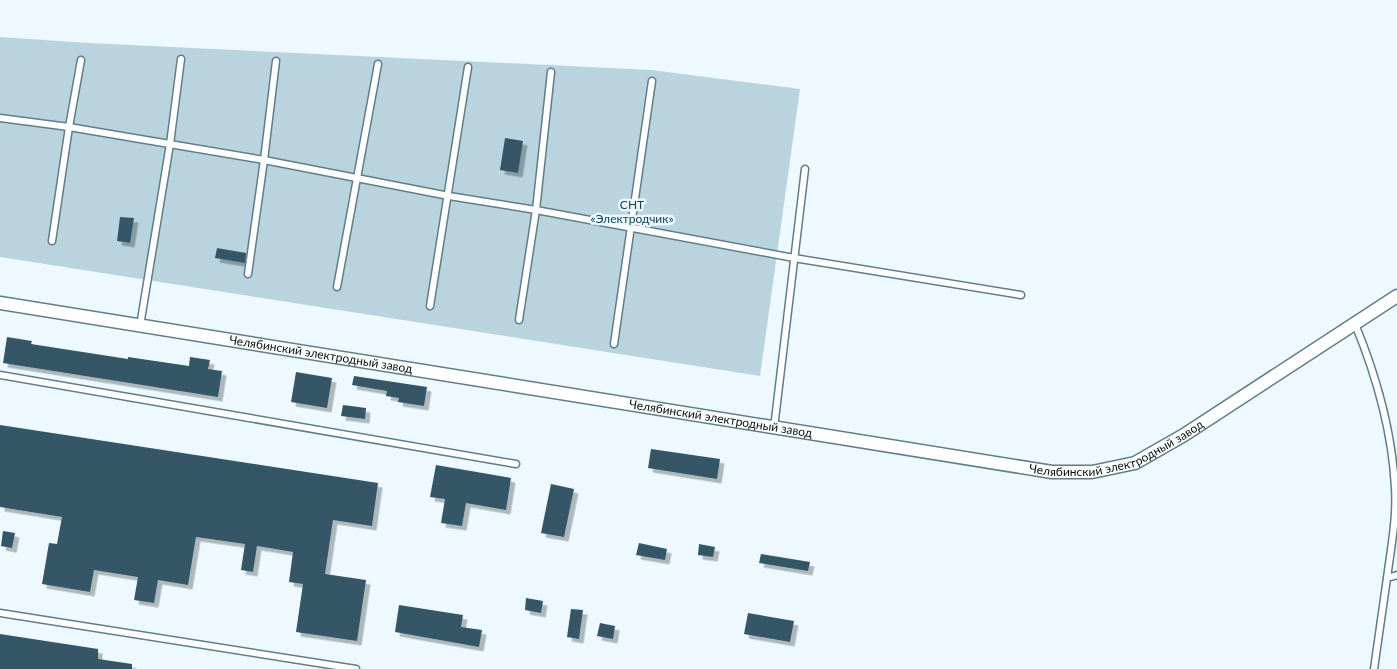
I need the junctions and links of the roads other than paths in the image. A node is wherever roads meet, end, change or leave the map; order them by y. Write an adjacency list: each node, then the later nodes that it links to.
1 (181, 59): 10 (lane)
2 (81, 60): 9 (lane)
3 (276, 61): 11 (lane)
4 (378, 64): 13 (lane)
5 (468, 67): 14 (lane)
6 (551, 72): 15 (lane)
7 (652, 81): 16 (lane)
8 (0, 118): 9 (lane)
9 (68, 127): 10 (lane); 17 (lane)
10 (170, 144): 11 (lane); 27 (lane)
11 (264, 160): 13 (lane); 19 (lane)
12 (805, 169): 18 (lane)
13 (357, 178): 14 (lane); 20 (lane)
14 (448, 196): 15 (lane); 24 (lane)
15 (536, 210): 16 (lane); 25 (lane)
16 (631, 228): 18 (lane); 28 (lane)
17 (52, 241)
18 (794, 258): 21 (lane); 30 (lane)
19 (248, 274)
20 (337, 287)
21 (1021, 295)
22 (1397, 296): 26 (street, Челябинский электродный завод)
23 (0, 303): 27 (street, Челябинский электродный завод)
24 (430, 306)
25 (519, 320)
26 (1355, 324): 30 (street, Челябинский электродный завод); 33 (lane)
27 (140, 326): 30 (street, Челябинский электродный завод)
28 (614, 344)
29 (0, 375): 31 (lane)
30 (774, 428)
31 (516, 464)
32 (1397, 575): 33 (lane)
33 (1387, 578): 36 (lane)
34 (0, 613): 35 (lane)
35 (356, 669)
36 (1374, 669)

